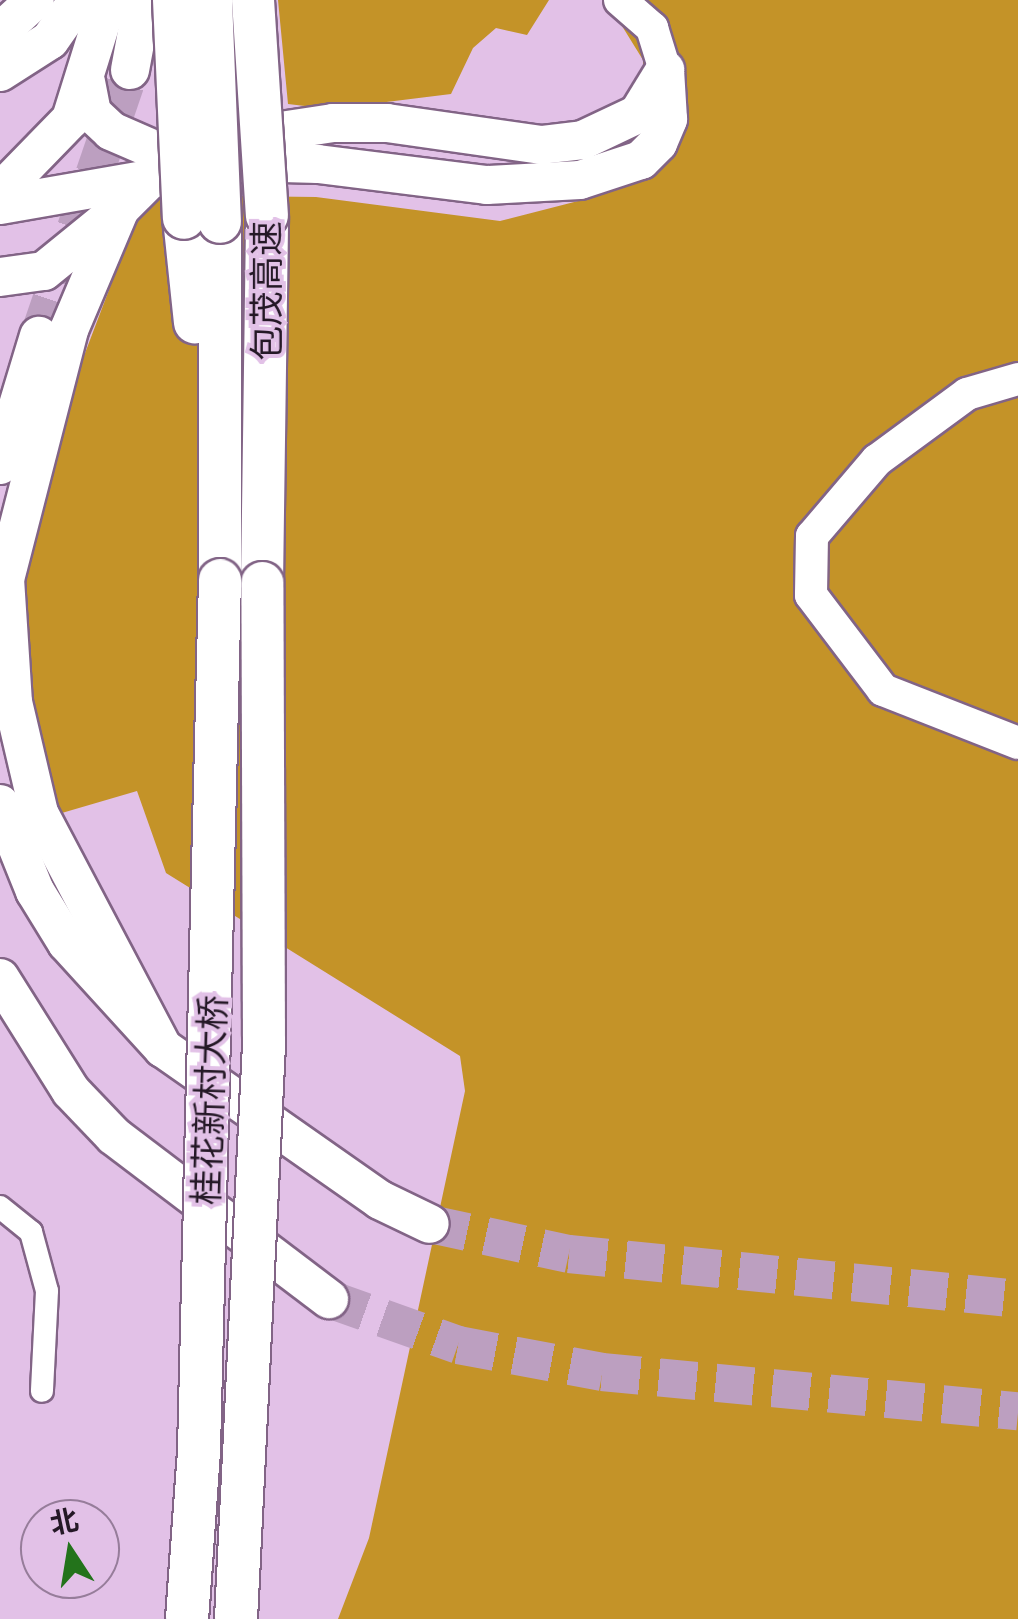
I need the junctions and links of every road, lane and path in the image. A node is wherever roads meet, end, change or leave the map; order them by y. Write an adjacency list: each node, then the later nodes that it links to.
1 (35, 0): 9 (main road)
2 (78, 0): 12 (main road)
3 (108, 0): 13 (main road)
4 (143, 0): 10 (main road)
5 (174, 0): 19 (highway, bridge)
6 (210, 0): 19 (highway, 包茂高速, bridge)
7 (253, 0): 25 (highway, 包茂高速, bridge)
8 (620, 0): 11 (main road)
9 (0, 32)
10 (130, 70)
11 (666, 70): 14 (main road); 16 (main road)
12 (0, 72)
13 (86, 82): 15 (main road); 17 (main road)
14 (416, 127): 15 (main road); 16 (main road)
15 (156, 162): 16 (main road); 17 (main road); 18 (main road)
16 (284, 163)
17 (5, 190)
18 (120, 208): 20 (main road); 29 (main road)
19 (202, 220): 24 (highway, 包茂高速)
20 (0, 277)
21 (39, 336): 23 (main road)
22 (1018, 380): 26 (main road)
23 (0, 465)
24 (220, 580): 34 (highway, 桂花新村大桥, bridge)
25 (262, 584): 35 (highway, 桂花新村大桥, bridge)
26 (1018, 743)
27 (0, 804): 29 (main road)
28 (0, 978): 32 (main road, bridge)
29 (163, 1048): 31 (main road, bridge)
30 (0, 1207): 33 (street)
31 (430, 1224)
32 (329, 1298)
33 (42, 1392)
34 (187, 1619)
35 (236, 1619)

